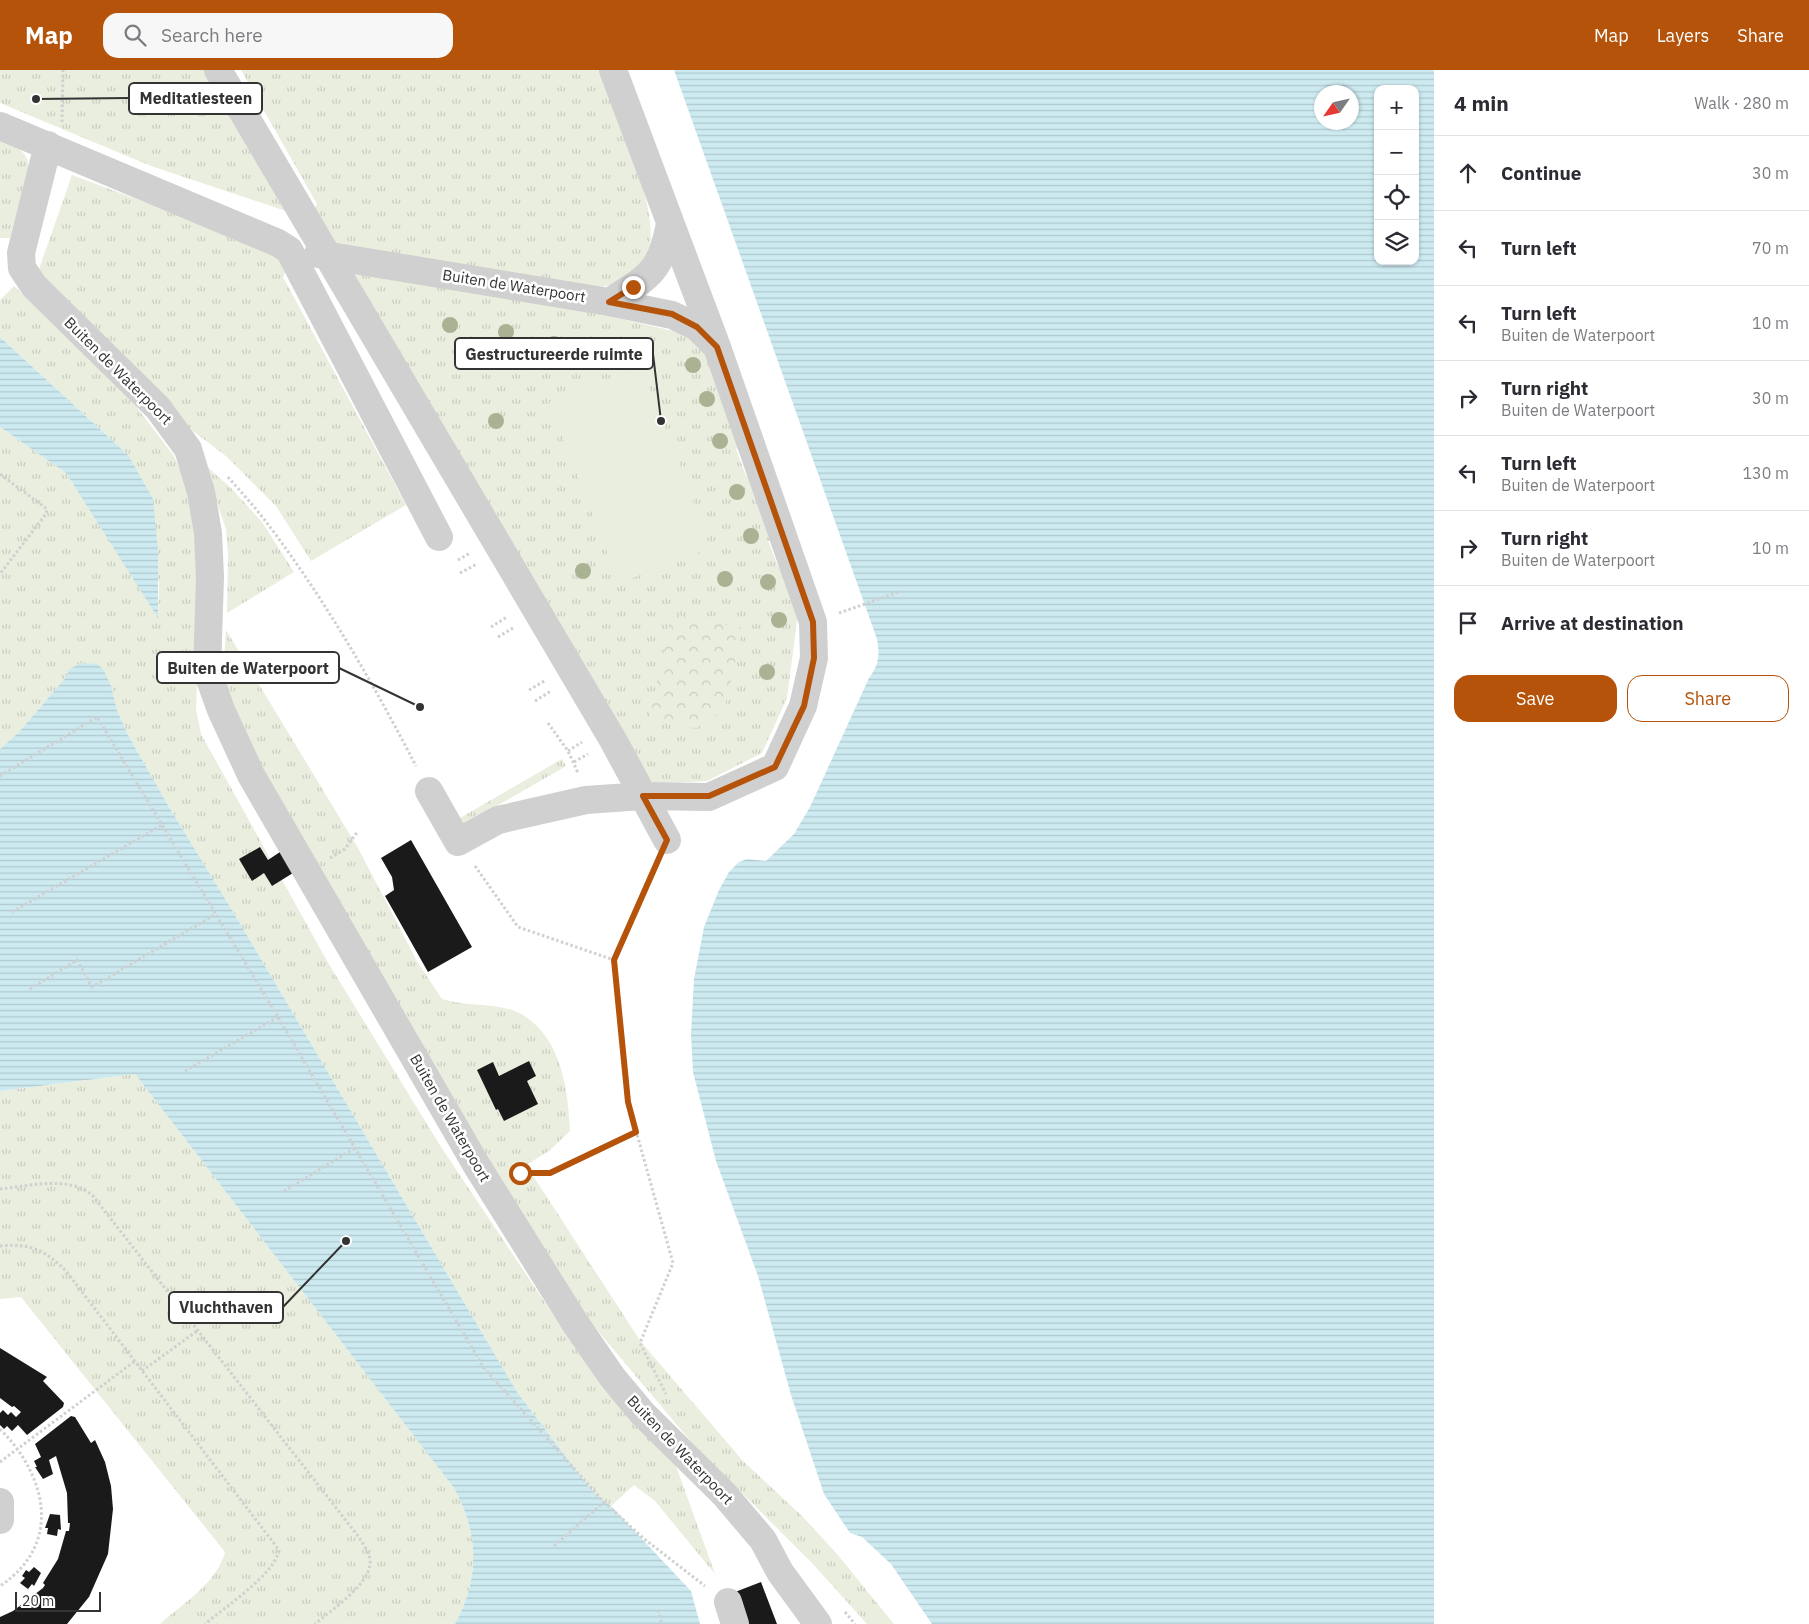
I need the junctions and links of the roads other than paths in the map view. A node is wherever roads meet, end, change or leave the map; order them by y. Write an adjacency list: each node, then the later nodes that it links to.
1 (218, 70): 7 (street)
2 (613, 70): 5 (street, Buiten de Waterpoort)
3 (0, 126): 4 (street, Buiten de Waterpoort)
4 (48, 145): 6 (street, Buiten de Waterpoort); 16 (street, Buiten de Waterpoort)
5 (670, 224): 8 (street); 9 (street, Buiten de Waterpoort)
6 (289, 250): 7 (street, Buiten de Waterpoort); 10 (street)
7 (329, 255): 8 (street, Buiten de Waterpoort); 12 (street)
8 (609, 302): 9 (street, Buiten de Waterpoort)
9 (717, 347): 12 (street, Buiten de Waterpoort)
10 (439, 537)
11 (429, 791): 12 (street, Buiten de Waterpoort)
12 (643, 796): 13 (street)
13 (667, 840)
14 (0, 1502): 15 (street)
15 (0, 1520)
16 (818, 1624)

